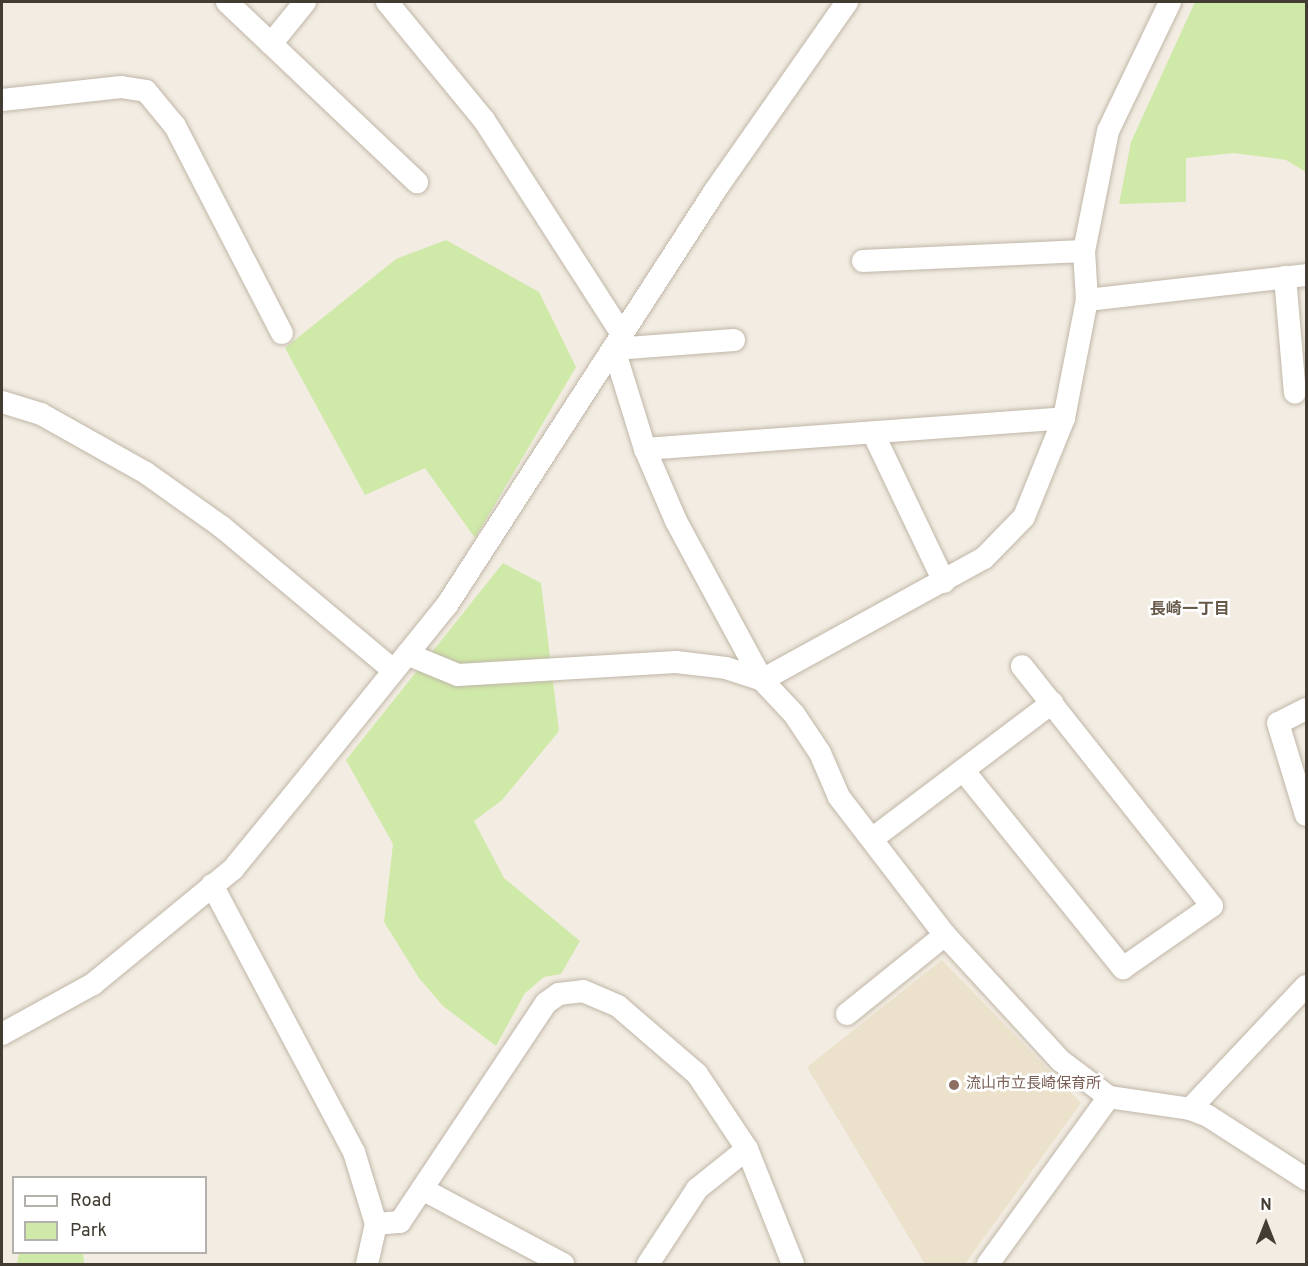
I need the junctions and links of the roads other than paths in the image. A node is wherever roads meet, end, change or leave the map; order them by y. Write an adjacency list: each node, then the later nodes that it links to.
1 (227, 2): 6 (street)
2 (305, 2): 6 (street)
3 (387, 2): 15 (street)
4 (847, 2): 15 (street)
5 (1170, 2): 9 (street)
6 (272, 44): 8 (street)
7 (2, 100): 13 (street)
8 (417, 183)
9 (1084, 251): 10 (street); 12 (street)
10 (863, 261)
11 (1296, 276): 12 (street); 16 (street)
12 (1087, 300): 18 (street)
13 (282, 333)
14 (734, 340): 15 (street)
15 (618, 342): 20 (street); 22 (street)
16 (1294, 393)
17 (2, 402): 22 (street)
18 (1064, 418): 19 (street); 21 (street)
19 (873, 433): 20 (street); 21 (street)
20 (645, 449): 24 (street)
21 (944, 582): 24 (street)
22 (400, 662): 24 (street); 30 (street)
23 (1022, 666): 25 (street)
24 (762, 680): 29 (street)
25 (1052, 703): 27 (street); 27 (street)
26 (1306, 709): 28 (street)
27 (963, 770): 29 (street)
28 (1306, 815)
29 (872, 839): 31 (street)
30 (212, 885): 34 (street); 40 (street)
31 (945, 935): 33 (street); 35 (street)
32 (1306, 986): 36 (street)
33 (847, 1014)
34 (2, 1034)
35 (1109, 1097): 36 (street); 45 (street)
36 (1190, 1109): 38 (street)
37 (747, 1149): 39 (street); 43 (street); 44 (street)
38 (1306, 1179)
39 (422, 1189): 40 (street); 42 (street)
40 (376, 1224): 41 (street)
41 (367, 1264)
42 (563, 1264)
43 (648, 1264)
44 (793, 1264)
45 (988, 1264)

